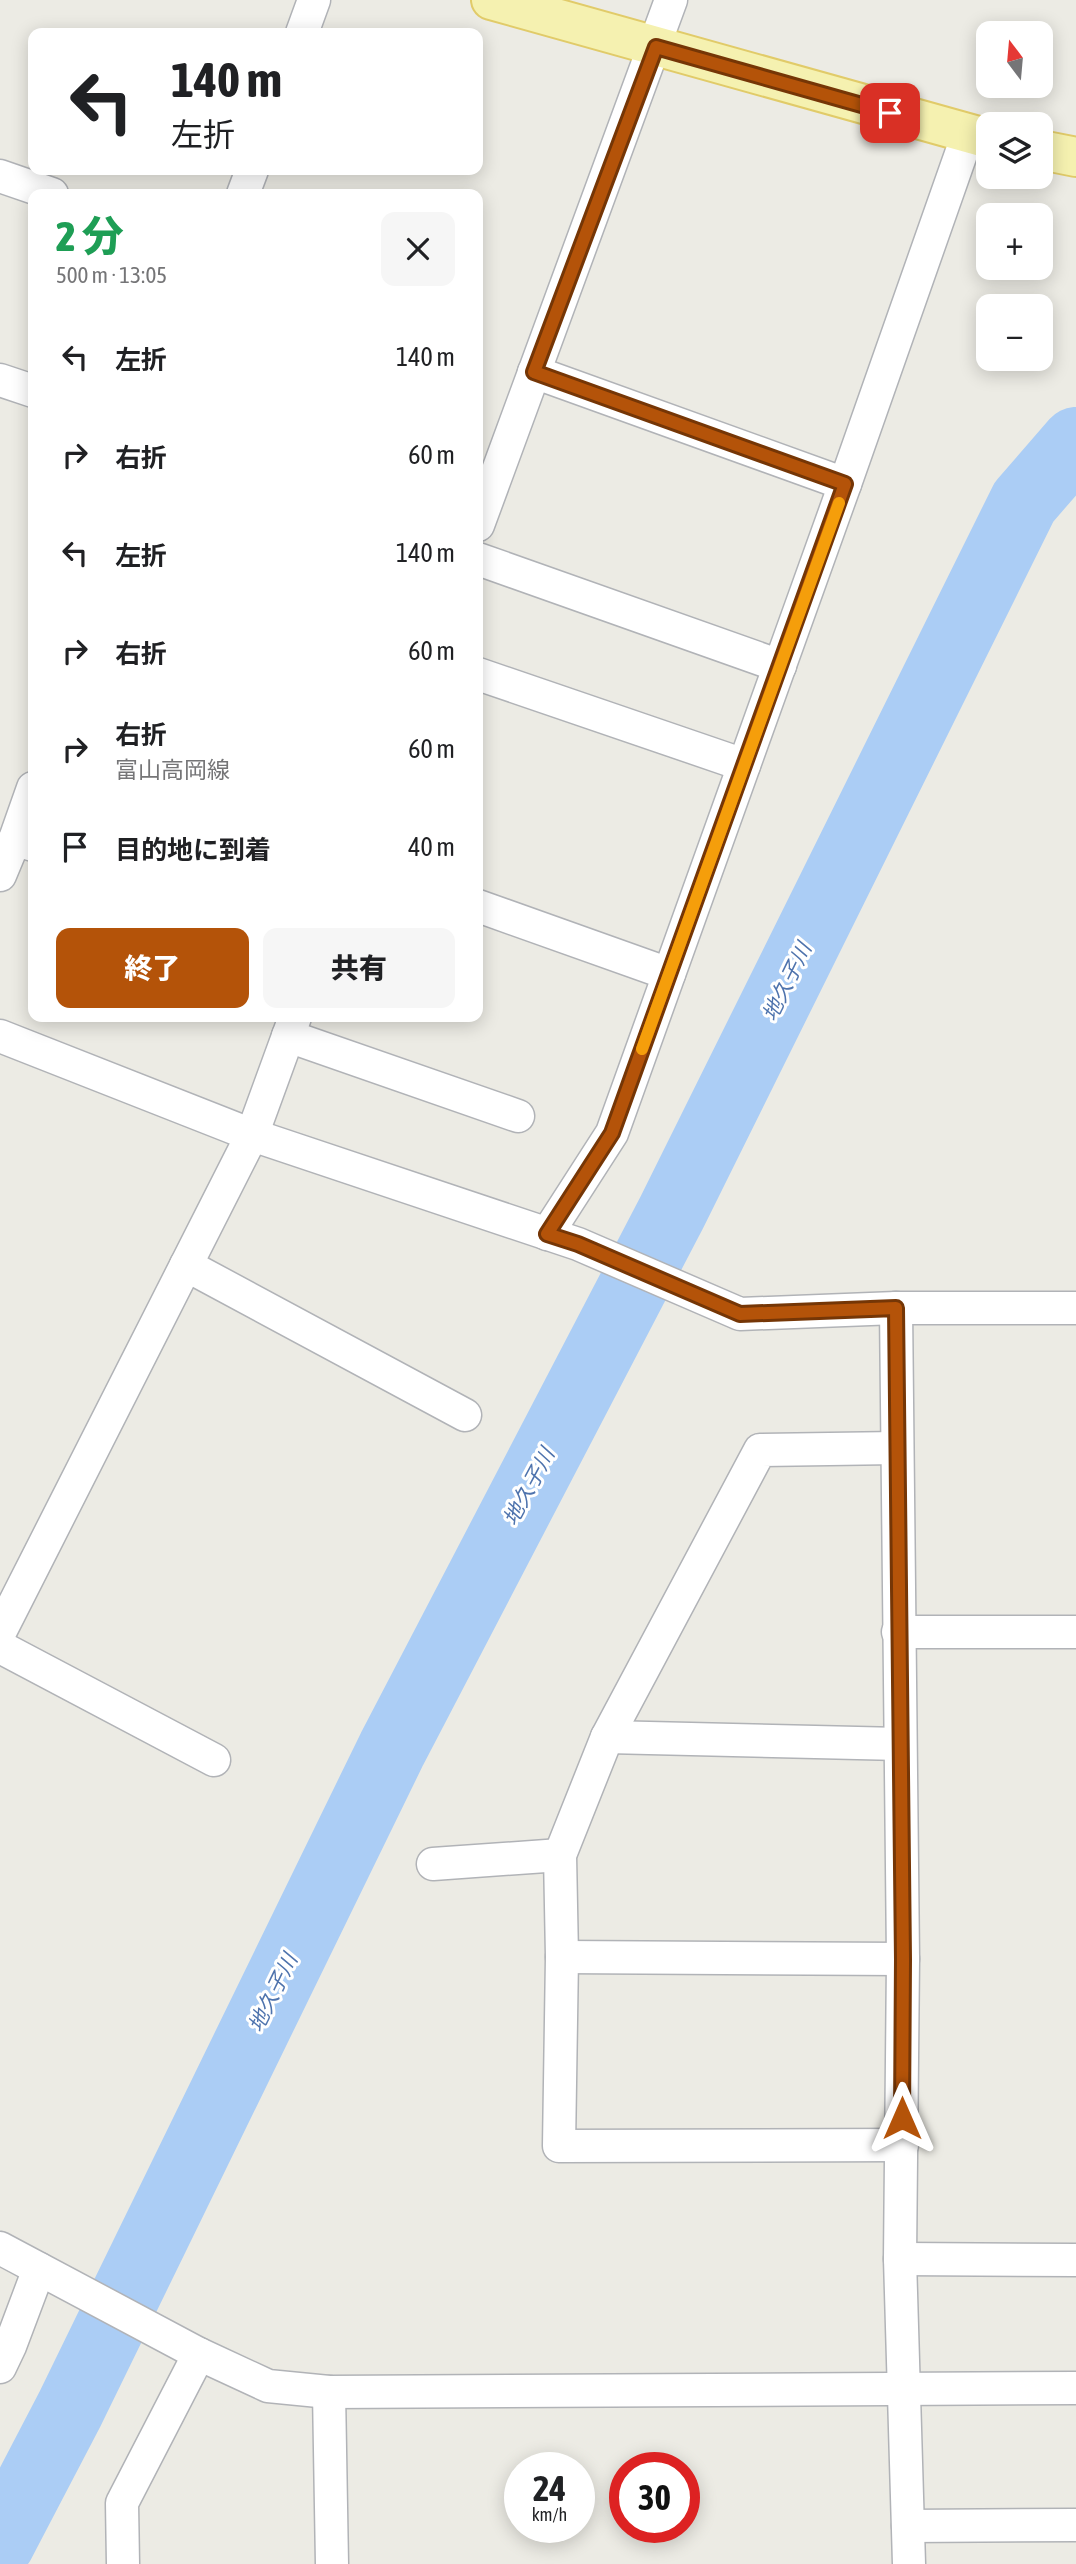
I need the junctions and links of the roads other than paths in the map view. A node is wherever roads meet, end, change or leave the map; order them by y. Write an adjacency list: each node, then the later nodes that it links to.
1 (314, 0): 4 (street)
2 (491, 0): 5 (main road)
3 (671, 0): 5 (street)
4 (304, 28)
5 (656, 47): 6 (main road); 12 (street)
6 (976, 136)
7 (976, 142): 15 (street)
8 (1053, 153): 9 (main road)
9 (1076, 158)
10 (0, 176): 11 (street)
11 (38, 189)
12 (534, 372): 15 (street); 16 (street)
13 (0, 380): 14 (street)
14 (28, 389)
15 (845, 484): 18 (street)
16 (483, 511)
17 (483, 561): 18 (street)
18 (780, 666): 20 (street)
19 (483, 676): 20 (street)
20 (744, 765): 25 (street)
21 (28, 818): 22 (street)
22 (24, 842): 23 (street)
23 (0, 875)
24 (483, 908): 25 (street)
25 (669, 974): 30 (street)
26 (292, 1026): 28 (street); 29 (street)
27 (0, 1036): 29 (street)
28 (518, 1116)
29 (252, 1135): 30 (street); 31 (street)
30 (547, 1234): 32 (street)
31 (186, 1265): 34 (street); 36 (street)
32 (896, 1308): 33 (street); 35 (street)
33 (1076, 1308)
34 (465, 1415)
35 (897, 1448): 37 (street); 40 (street)
36 (0, 1632)
37 (898, 1632): 38 (street); 41 (street)
38 (1076, 1632)
39 (0, 1647): 42 (street)
40 (607, 1737): 41 (street); 43 (street)
41 (900, 1744): 46 (street)
42 (214, 1760)
43 (560, 1855): 44 (street); 45 (street)
44 (433, 1864)
45 (562, 1956): 46 (street); 47 (street)
46 (903, 1959): 47 (street)
47 (902, 2145): 49 (street)
48 (0, 2248): 51 (street)
49 (900, 2259): 50 (street); 55 (street)
50 (1076, 2260)
51 (48, 2274): 52 (street); 53 (street)
52 (190, 2349): 56 (street); 59 (street)
53 (0, 2367)
54 (1076, 2388): 55 (street)
55 (906, 2390): 56 (street); 58 (street)
56 (329, 2392): 60 (street)
57 (1076, 2525): 58 (street)
58 (908, 2526): 61 (street)
59 (123, 2564)
60 (332, 2564)
61 (909, 2564)

